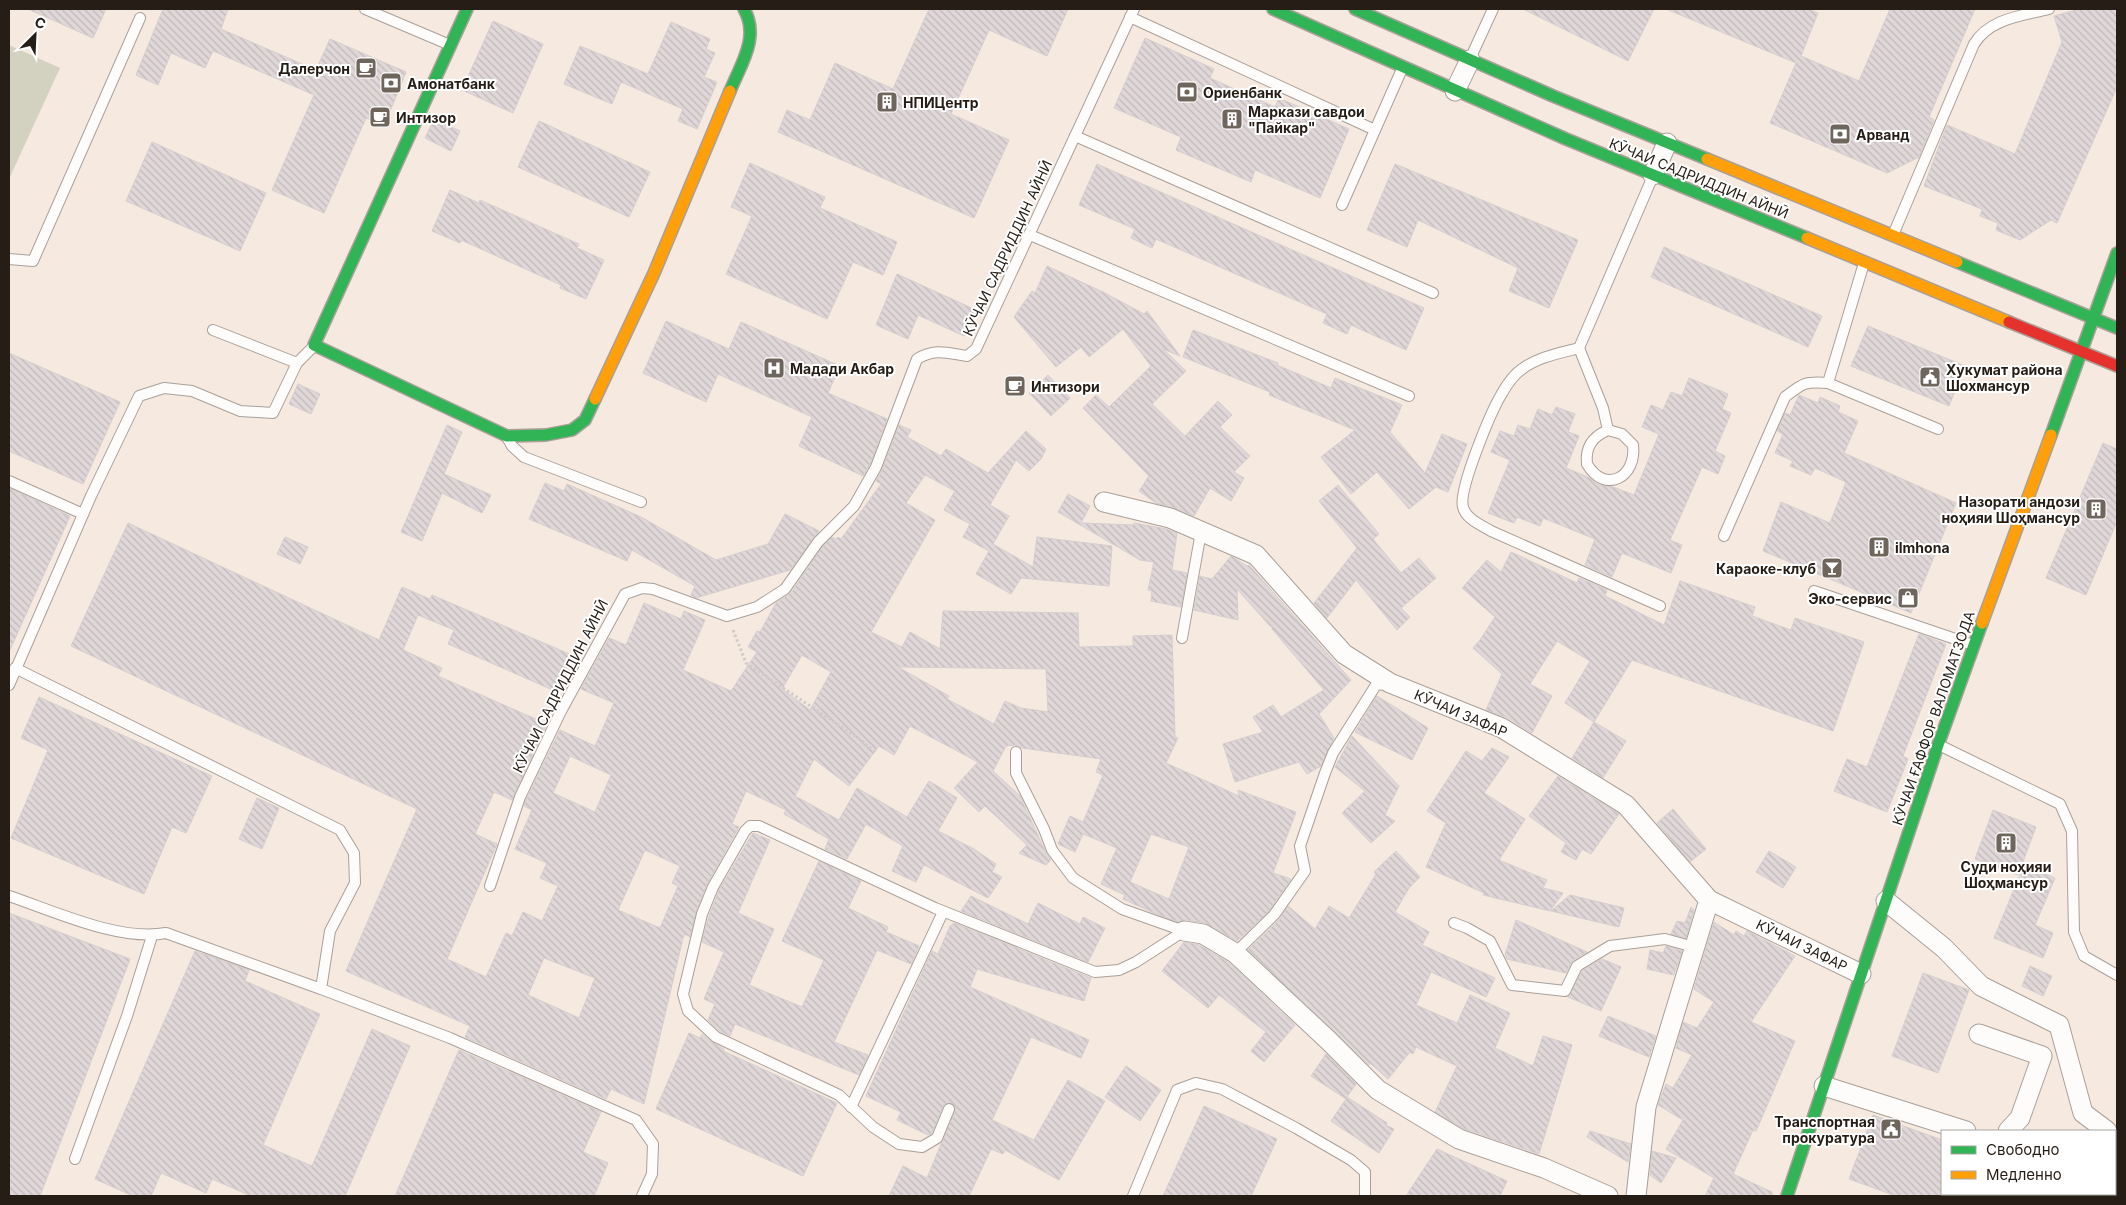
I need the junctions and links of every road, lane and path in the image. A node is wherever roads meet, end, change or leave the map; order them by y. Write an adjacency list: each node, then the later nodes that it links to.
1 (365, 9): 10 (lane)
2 (467, 9): 10 (main road)
3 (744, 9): 37 (main road)
4 (1273, 9): 12 (main road, КӮЧАИ САДРИДДИН АЙНӢ)
5 (1355, 9): 11 (main road, КӮЧАИ САДРИДДИН АЙНӢ)
6 (1493, 9): 11 (lane)
7 (2049, 9): 20 (lane)
8 (1132, 13): 14 (lane); 15 (lane, КӮЧАИ САДРИДДИН АЙНӢ)
9 (140, 18): 22 (lane)
10 (450, 45): 28 (main road)
11 (1470, 60): 13 (street); 16 (main road, КӮЧАИ САДРИДДИН АЙНӢ)
12 (1402, 68): 13 (main road, КӮЧАИ САДРИДДИН АЙНӢ); 14 (lane)
13 (1455, 91): 17 (main road, КӮЧАИ САДРИДДИН АЙНӢ)
14 (1375, 130): 18 (lane)
15 (1076, 136): 19 (lane, КӮЧАИ САДРИДДИН АЙНӢ); 24 (lane)
16 (1667, 143): 17 (street); 20 (main road, КӮЧАИ САДРИДДИН АЙНӢ)
17 (1653, 175): 23 (main road, КӮЧАИ САДРИДДИН АЙНӢ); 29 (lane)
18 (1342, 205)
19 (1030, 235): 34 (lane); 46 (lane, КӮЧАИ САДРИДДИН АЙНӢ)
20 (1893, 236): 25 (main road, КӮЧАИ САДРИДДИН АЙНӢ)
21 (2117, 253): 25 (main road, КӮЧАИ ҒАФФОР ВАЛОМАТЗОДА)
22 (9, 259)
23 (1864, 262): 30 (main road, КӮЧАИ САДРИДДИН АЙНӢ); 33 (lane)
24 (1433, 293)
25 (2094, 318): 26 (main road, КӮЧАИ САДРИДДИН АЙНӢ); 30 (main road, КӮЧАИ ҒАФФОР ВАЛОМАТЗОДА)
26 (2117, 328)
27 (213, 330): 31 (lane)
28 (314, 345): 31 (lane); 37 (main road)
29 (1579, 348): 36 (lane); 45 (lane)
30 (2082, 351): 32 (main road, КӮЧАИ САДРИДДИН АЙНӢ); 48 (main road, КӮЧАИ ҒАФФОР ВАЛОМАТЗОДА)
31 (297, 363): 41 (lane)
32 (2117, 366)
33 (1828, 383): 35 (lane); 43 (lane)
34 (1409, 396)
35 (1938, 429)
36 (1608, 430): 36 (lane)
37 (507, 436): 39 (lane)
38 (9, 481): 41 (lane)
39 (641, 502)
40 (1104, 502): 42 (street, КӮЧАИ ЗАФАР)
41 (83, 514): 49 (lane)
42 (1201, 532): 47 (lane); 50 (street, КӮЧАИ ЗАФАР)
43 (1724, 536)
44 (1814, 591): 48 (lane)
45 (1660, 606)
46 (727, 616): 53 (path); 55 (lane, КӮЧАИ САДРИДДИН АЙНӢ)
47 (1182, 638)
48 (1973, 645): 52 (main road, КӮЧАИ ҒАФФОР ВАЛОМАТЗОДА)
49 (15, 668): 51 (lane); 67 (lane)
50 (1390, 684): 57 (street, КӮЧАИ ЗАФАР); 64 (lane)
51 (9, 685)
52 (1938, 745): 58 (main road, КӮЧАИ ҒАФФОР ВАЛОМАТЗОДА); 66 (lane)
53 (876, 752)
54 (1016, 752): 61 (lane)
55 (490, 886)
56 (9, 896): 62 (lane)
57 (1709, 900): 63 (street); 65 (street, КӮЧАИ ЗАФАР)
58 (1886, 901): 65 (main road, КӮЧАИ ҒАФФОР ВАЛОМАТЗОДА); 74 (street)
59 (944, 912): 61 (lane); 70 (lane); 70 (lane)
60 (1454, 924): 63 (lane)
61 (1184, 931): 64 (street)
62 (152, 936): 67 (lane); 75 (lane)
63 (1694, 947): 80 (street)
64 (1235, 953): 79 (street)
65 (1861, 974): 69 (main road, КӮЧАИ ҒАФФОР ВАЛОМАТЗОДА)
66 (2117, 975)
67 (321, 989): 76 (lane)
68 (1979, 1034): 73 (street)
69 (1824, 1086): 72 (street); 81 (main road, КӮЧАИ ҒАФФОР ВАЛОМАТЗОДА)
70 (851, 1107): 71 (lane)
71 (949, 1108)
72 (1963, 1130)
73 (2009, 1130)
74 (2106, 1130)
75 (75, 1159)
76 (642, 1196)
77 (1133, 1196): 78 (lane)
78 (1365, 1196)
79 (1608, 1196)
80 (1636, 1196)
81 (1787, 1196)

